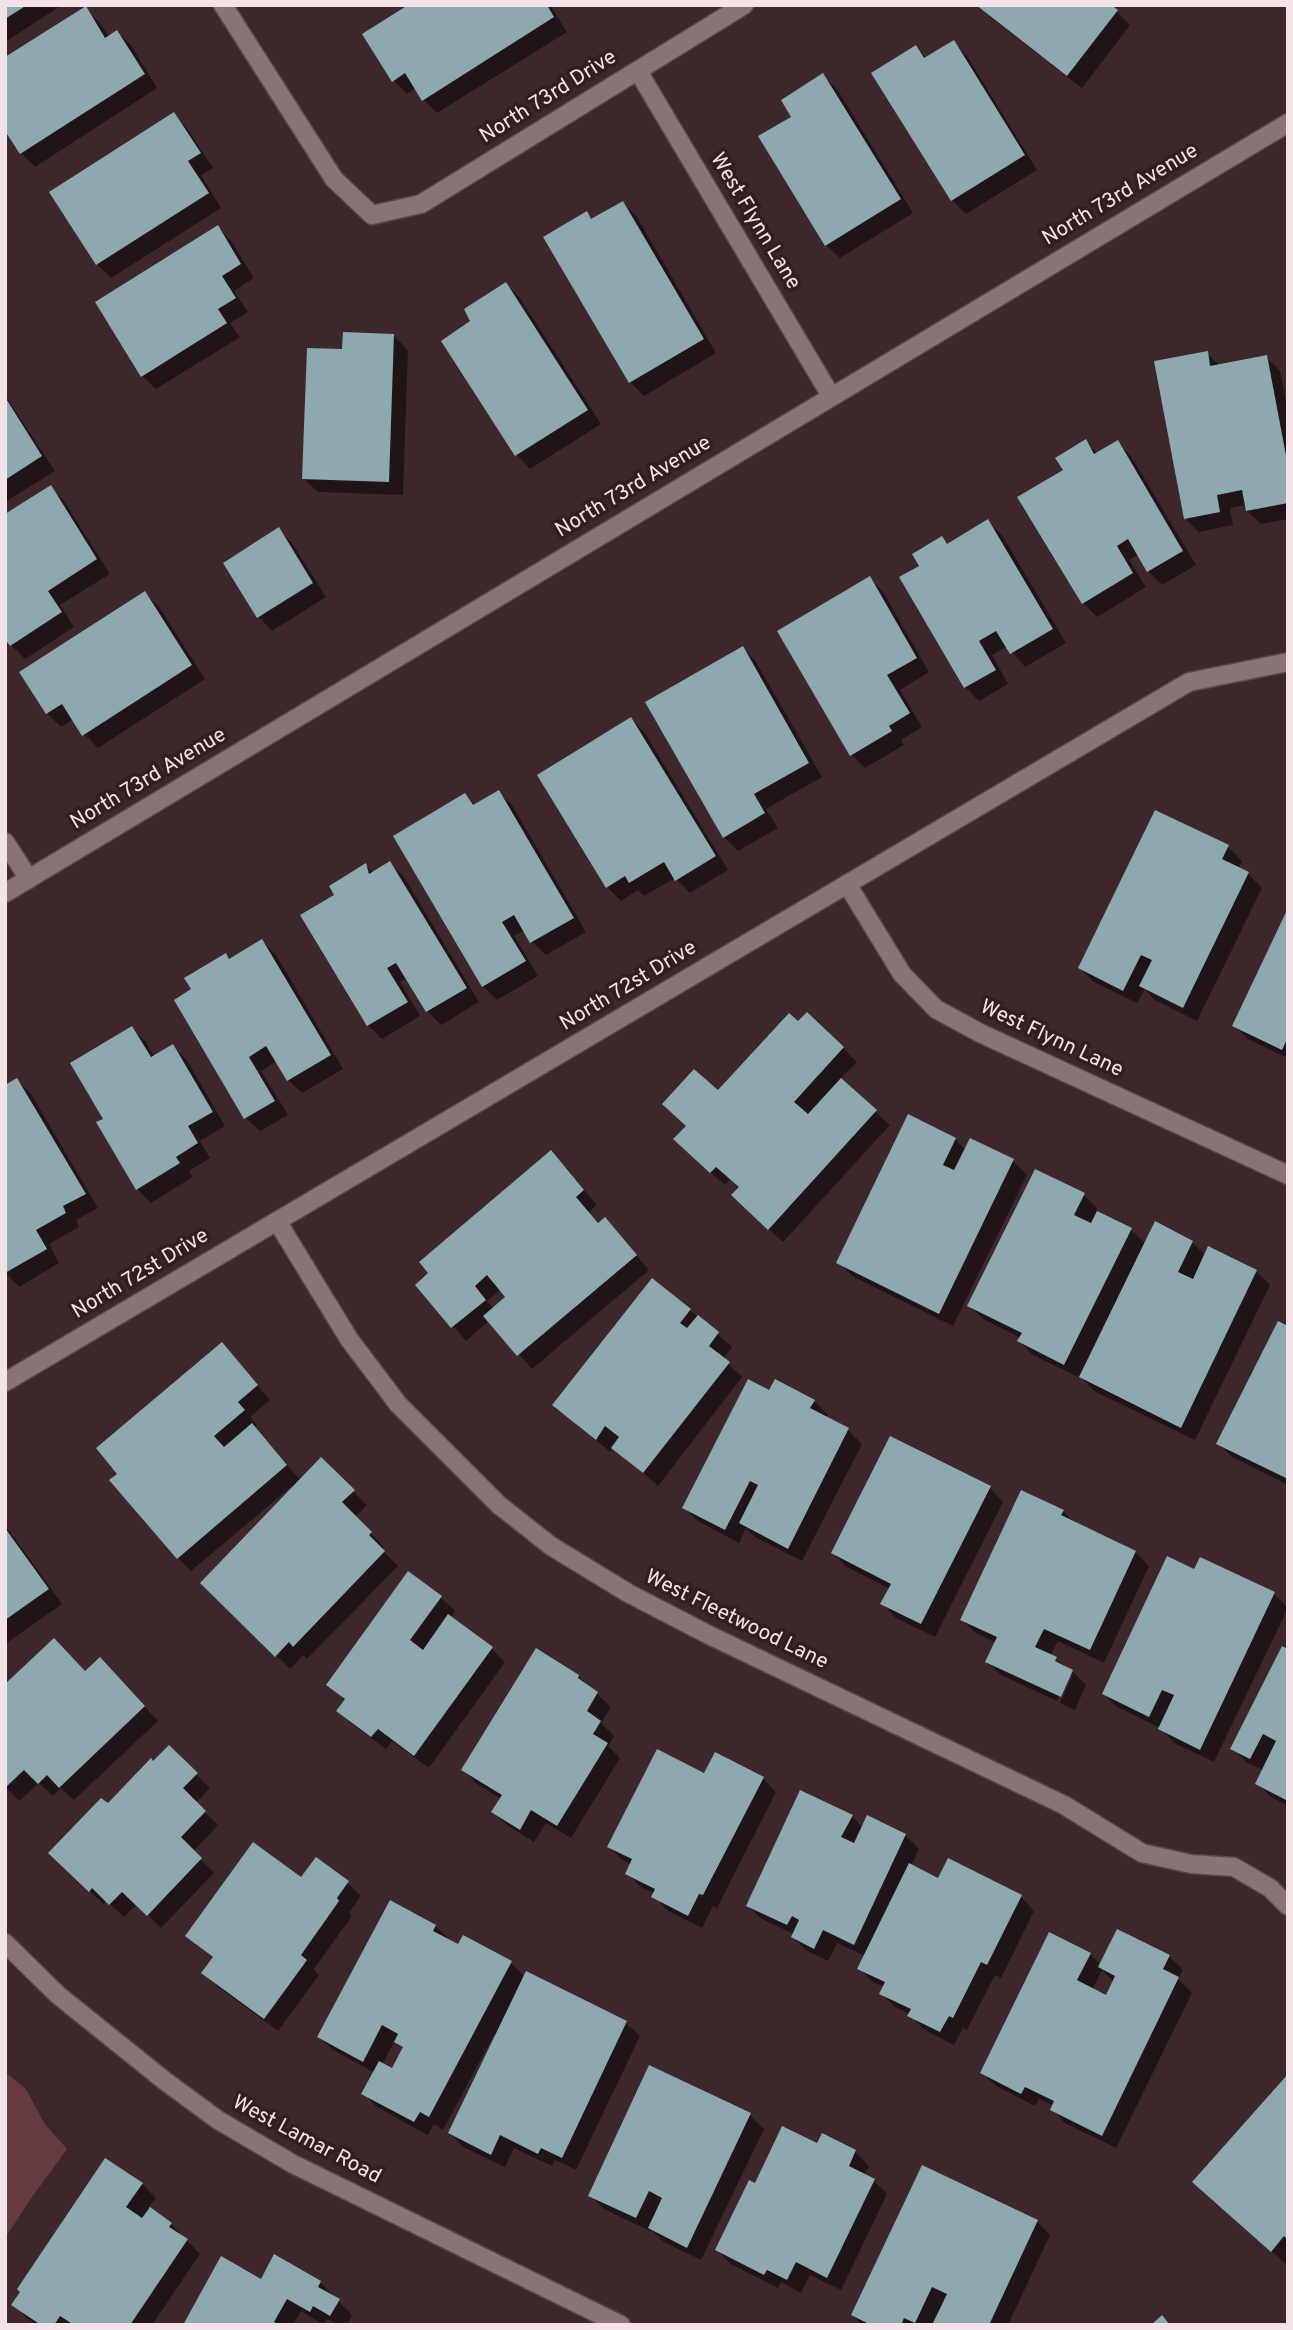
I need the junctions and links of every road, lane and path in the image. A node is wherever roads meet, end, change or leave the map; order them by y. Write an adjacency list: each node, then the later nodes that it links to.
1 (223, 5): 3 (street, North 73rd Drive)
2 (744, 5): 3 (street, North 73rd Drive)
3 (638, 71): 5 (street, West Flynn Lane)
4 (1288, 123): 5 (street, North 73rd Avenue)
5 (831, 396): 8 (street, North 73rd Avenue)
6 (1288, 662): 9 (street, North 72st Drive)
7 (5, 842): 8 (street)
8 (29, 879): 10 (street, North 73rd Avenue)
9 (847, 884): 11 (street, West Flynn Lane); 12 (street, North 72st Drive)
10 (5, 893)
11 (1288, 1175)
12 (277, 1221): 13 (street, North 72st Drive); 14 (street, West Fleetwood Lane)
13 (5, 1382)
14 (1288, 1906)
15 (5, 1943): 16 (street, West Lamar Road)
16 (621, 2325)

